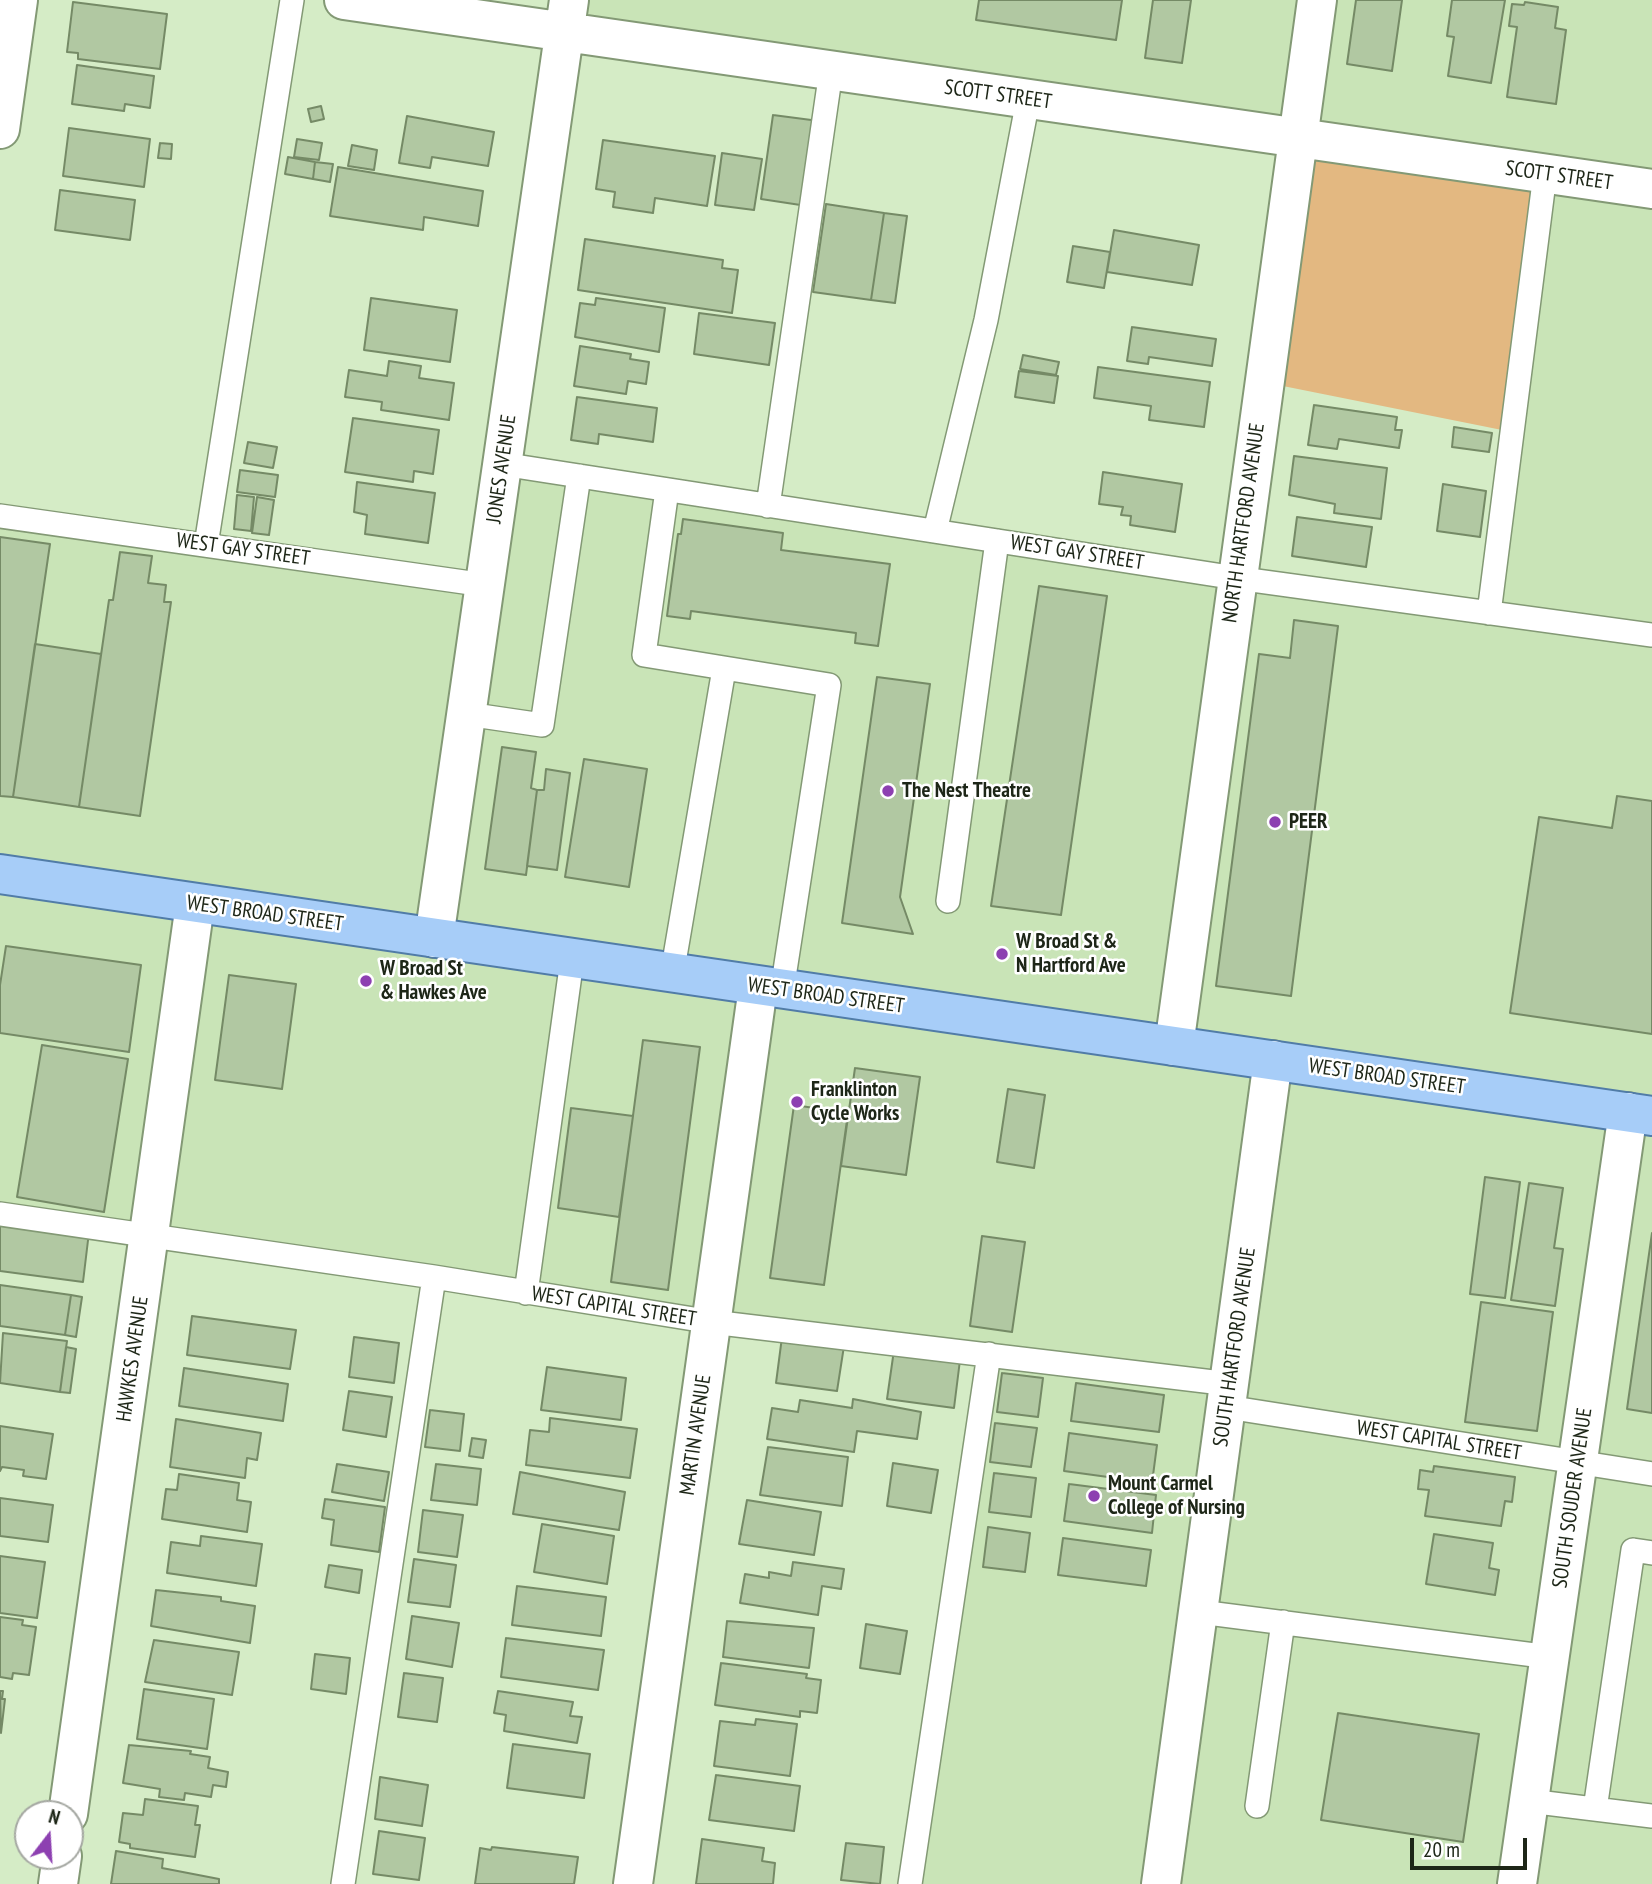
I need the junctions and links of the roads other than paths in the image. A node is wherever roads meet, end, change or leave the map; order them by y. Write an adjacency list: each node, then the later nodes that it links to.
1 (18, 0): 8 (street)
2 (292, 0): 19 (lane)
3 (344, 0): 5 (street, SCOTT STREET)
4 (1317, 0): 9 (street, NORTH HARTFORD AVENUE)
5 (567, 16): 6 (street, SCOTT STREET); 12 (street, JONES AVENUE)
6 (831, 71): 7 (street, SCOTT STREET); 15 (lane)
7 (1028, 100): 9 (street, SCOTT STREET); 17 (lane)
8 (0, 129)
9 (1296, 139): 10 (street, SCOTT STREET); 20 (street, NORTH HARTFORD AVENUE)
10 (1545, 174): 11 (street, SCOTT STREET); 22 (lane)
11 (1652, 189)
12 (502, 464): 13 (lane, WEST GAY STREET); 21 (street, JONES AVENUE)
13 (579, 476): 14 (lane, WEST GAY STREET); 25 (lane)
14 (667, 490): 15 (lane, WEST GAY STREET); 24 (lane)
15 (768, 506): 17 (lane, WEST GAY STREET)
16 (0, 516): 19 (lane, WEST GAY STREET)
17 (935, 531): 18 (lane, WEST GAY STREET)
18 (997, 541): 20 (lane, WEST GAY STREET); 27 (lane)
19 (206, 545): 21 (lane, WEST GAY STREET)
20 (1236, 578): 22 (lane, WEST GAY STREET); 33 (street, NORTH HARTFORD AVENUE)
21 (485, 585): 25 (street, JONES AVENUE)
22 (1489, 613): 23 (lane, WEST GAY STREET)
23 (1652, 635)
24 (724, 669): 31 (lane); 32 (lane)
25 (467, 714): 29 (street, JONES AVENUE)
26 (0, 874): 28 (main road, WEST BROAD STREET)
27 (948, 901)
28 (195, 904): 29 (main road, WEST BROAD STREET); 37 (street, HAWKES AVENUE)
29 (434, 938): 30 (main road, WEST BROAD STREET)
30 (572, 960): 31 (main road, WEST BROAD STREET); 39 (lane)
31 (672, 974): 32 (main road, WEST BROAD STREET)
32 (770, 988): 33 (main road, WEST BROAD STREET); 40 (street, MARTIN AVENUE)
33 (1174, 1046): 34 (main road, WEST BROAD STREET)
34 (1273, 1060): 35 (main road, WEST BROAD STREET); 42 (street, SOUTH HARTFORD AVENUE)
35 (1640, 1114): 43 (street, SOUTH SOUDER AVENUE)
36 (0, 1214): 37 (lane, WEST CAPITAL STREET)
37 (151, 1237): 38 (lane, WEST CAPITAL STREET); 49 (street, HAWKES AVENUE)
38 (434, 1277): 39 (lane, WEST CAPITAL STREET); 54 (lane)
39 (526, 1293): 40 (lane, WEST CAPITAL STREET)
40 (712, 1322): 41 (lane, WEST CAPITAL STREET); 55 (street, MARTIN AVENUE)
41 (989, 1354): 42 (lane, WEST CAPITAL STREET); 56 (lane)
42 (1228, 1395): 43 (lane, WEST CAPITAL STREET); 46 (street, SOUTH HARTFORD AVENUE)
43 (1579, 1463): 44 (lane, WEST CAPITAL STREET); 48 (street, SOUTH SOUDER AVENUE)
44 (1652, 1474)
45 (1652, 1553): 52 (lane)
46 (1200, 1612): 47 (lane); 57 (street, SOUTH HARTFORD AVENUE)
47 (1283, 1622): 48 (lane); 51 (lane)
48 (1550, 1657): 50 (street, SOUTH SOUDER AVENUE)
49 (70, 1800)
50 (1529, 1801): 52 (lane); 58 (street, SOUTH SOUDER AVENUE)
51 (1257, 1805)
52 (1595, 1809): 53 (lane)
53 (1652, 1816)
54 (343, 1884)
55 (633, 1884)
56 (910, 1884)
57 (1161, 1884)
58 (1517, 1884)

